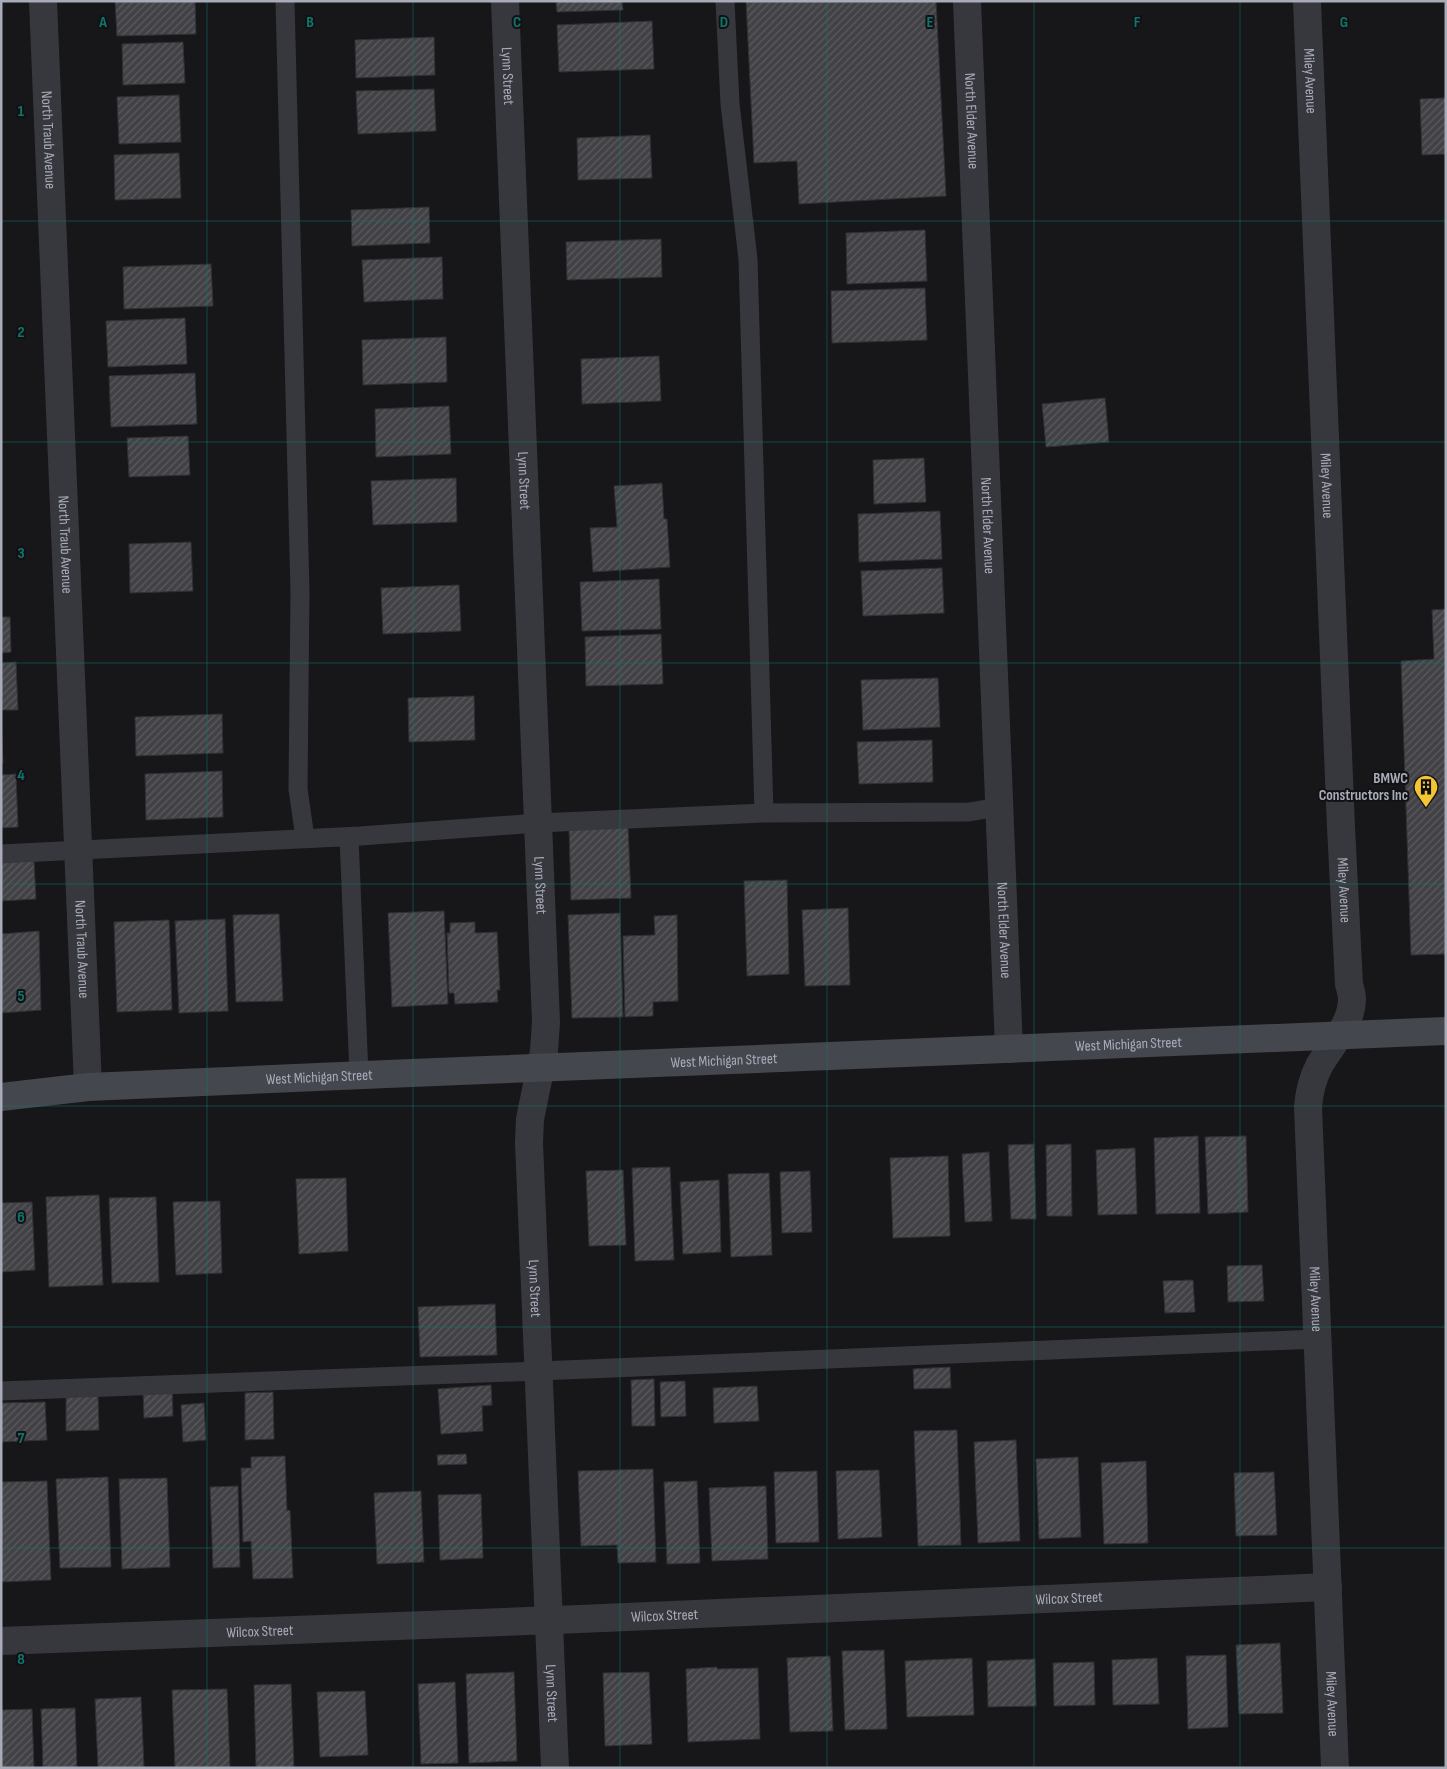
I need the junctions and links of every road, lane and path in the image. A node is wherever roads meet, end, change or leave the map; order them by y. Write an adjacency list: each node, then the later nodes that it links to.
1 (43, 1): 12 (street, North Traub Avenue)
2 (285, 1): 11 (lane)
3 (505, 1): 9 (street, Lynn Street)
4 (725, 1): 8 (lane)
5 (967, 1): 7 (street, North Elder Avenue)
6 (1307, 1): 15 (street, Miley Avenue)
7 (999, 807): 8 (lane); 16 (street, North Elder Avenue)
8 (764, 813): 9 (lane)
9 (538, 823): 10 (lane); 17 (street, Lynn Street)
10 (349, 837): 11 (lane); 18 (lane)
11 (305, 838): 12 (lane)
12 (79, 850): 13 (lane); 19 (street, North Traub Avenue)
13 (1, 854)
14 (1446, 1031): 15 (main road, West Michigan Street)
15 (1339, 1035): 16 (main road, West Michigan Street); 21 (street, Miley Avenue)
16 (1009, 1049): 17 (main road, West Michigan Street)
17 (540, 1068): 18 (main road, West Michigan Street); 22 (street, Lynn Street)
18 (360, 1075): 19 (main road, West Michigan Street)
19 (88, 1087): 20 (main road, West Michigan Street)
20 (1, 1097)
21 (1317, 1339): 22 (lane); 24 (street, Miley Avenue)
22 (539, 1371): 23 (lane); 25 (street, Lynn Street)
23 (1, 1391)
24 (1328, 1588): 25 (street, Wilcox Street); 28 (street, Miley Avenue)
25 (549, 1620): 26 (street, Wilcox Street); 27 (street, Lynn Street)
26 (1, 1641)
27 (555, 1768)
28 (1335, 1768)

